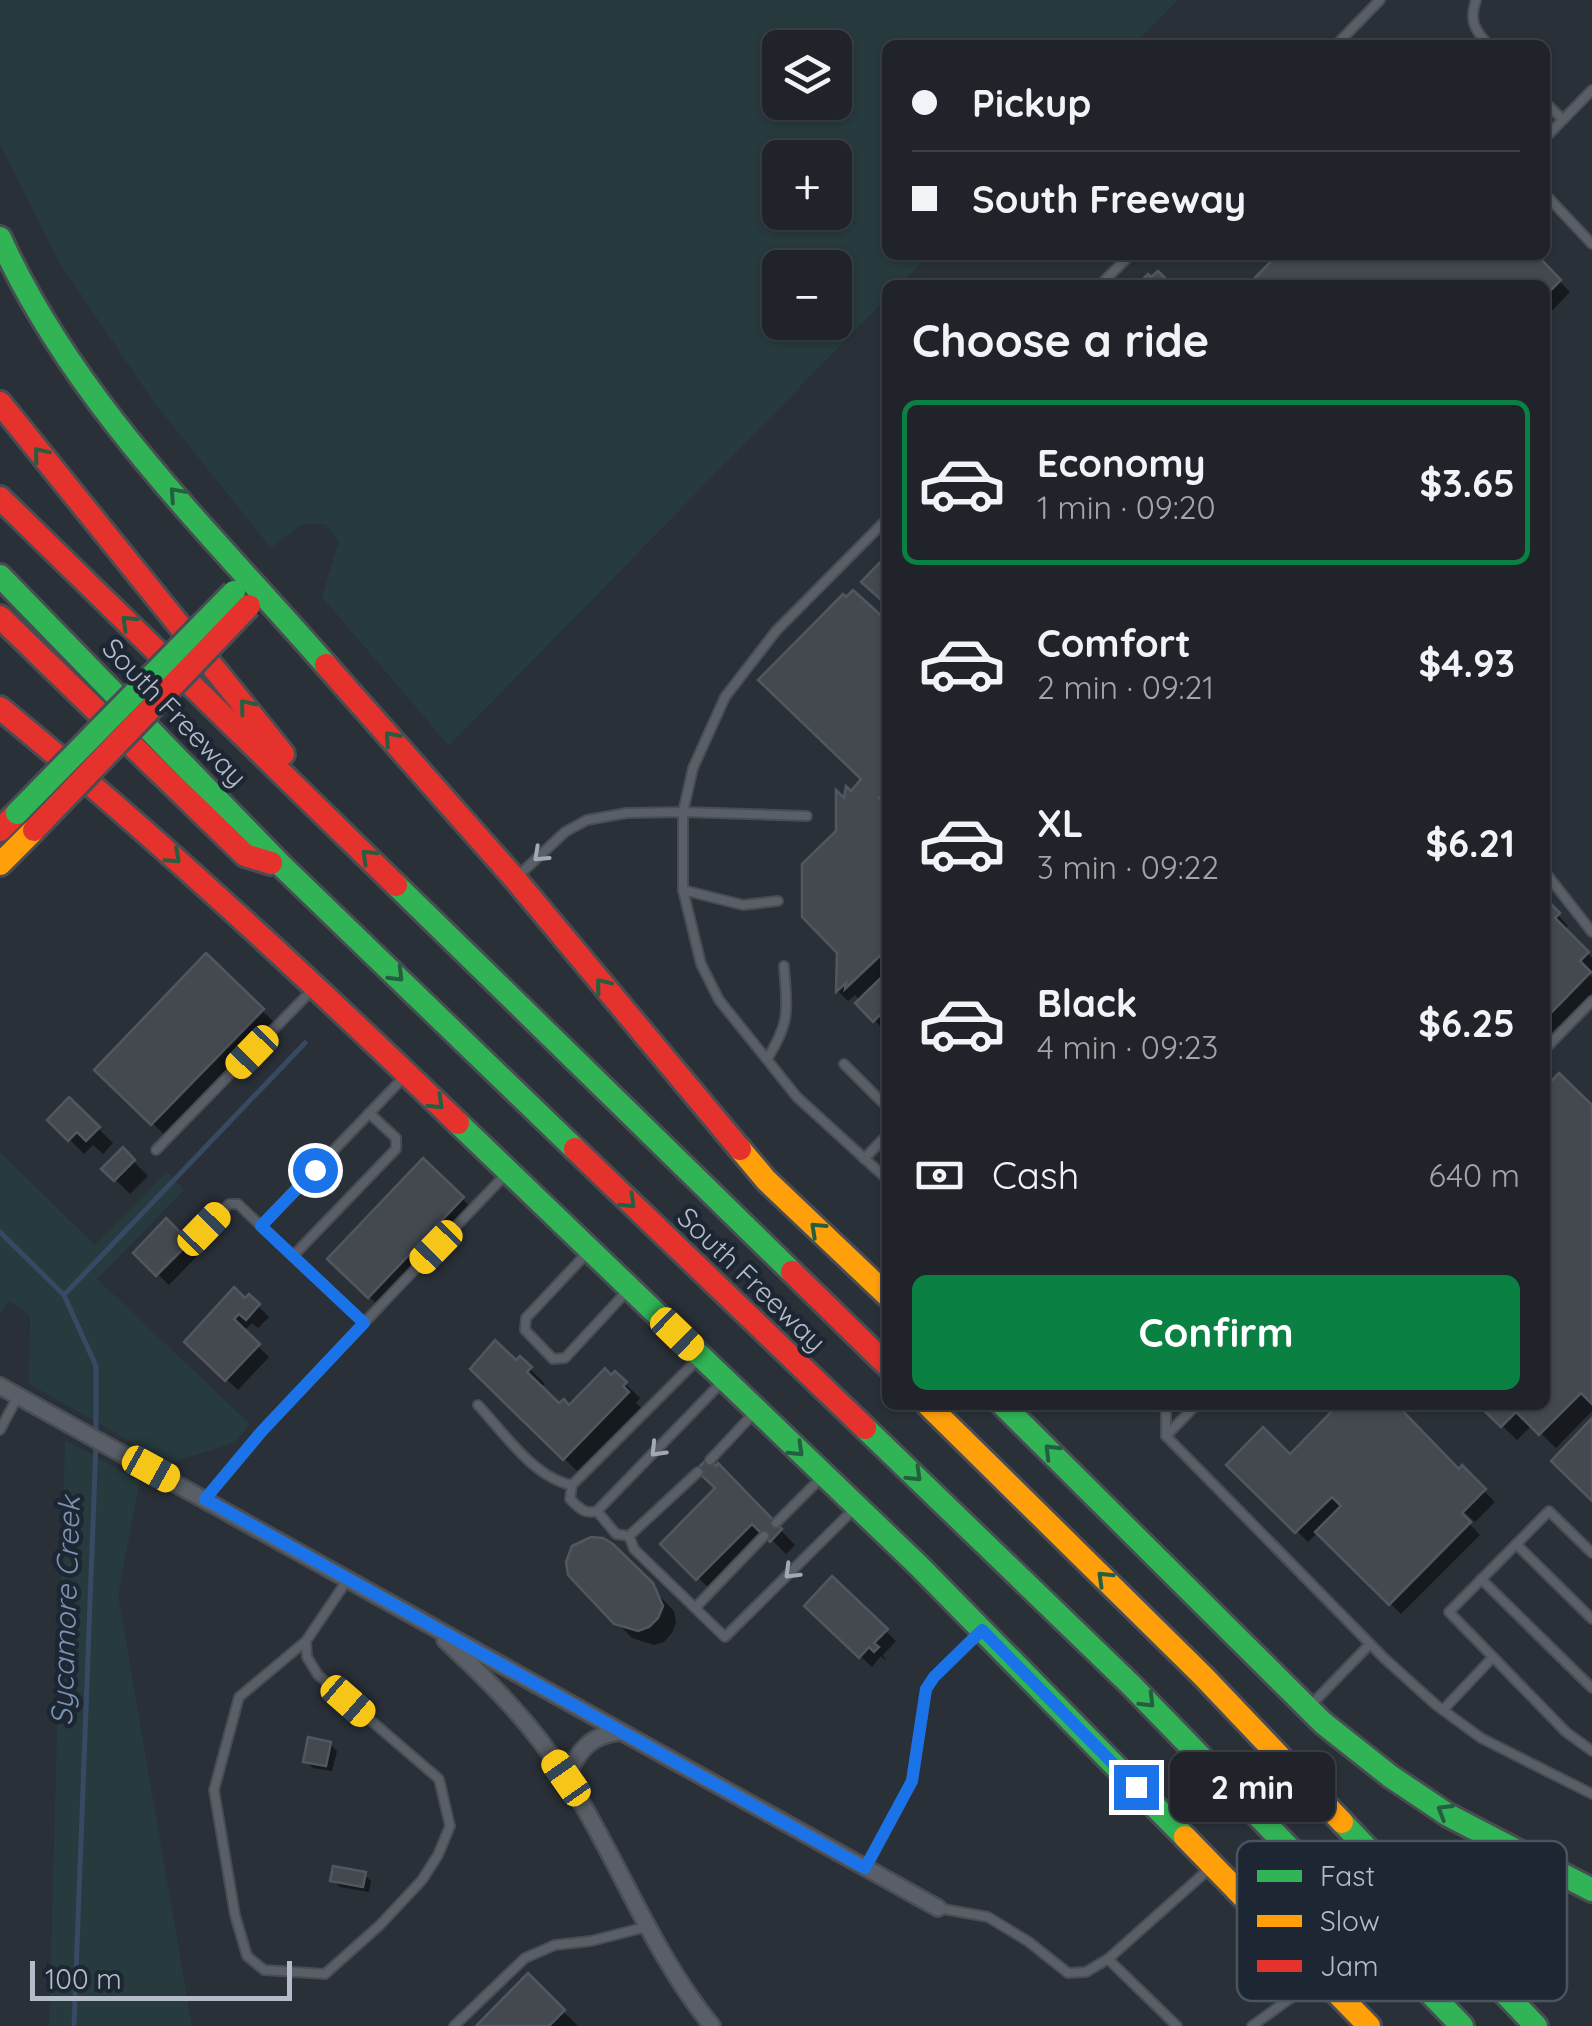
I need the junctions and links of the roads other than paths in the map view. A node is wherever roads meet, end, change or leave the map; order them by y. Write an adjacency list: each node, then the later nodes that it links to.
1 (1380, 0): 3 (lane)
2 (1476, 0): 4 (lane)
3 (1341, 40)
4 (1484, 40)
5 (1592, 90): 7 (lane)
6 (1550, 107): 7 (lane)
7 (1563, 120): 8 (lane)
8 (1550, 133)
9 (1550, 199): 11 (lane)
10 (0, 238): 18 (main road, one-way to 10)
11 (1592, 244)
12 (1125, 260): 13 (lane)
13 (1105, 280)
14 (0, 403): 21 (main road, one-way to 14)
15 (0, 498): 21 (main road, South Freeway, one-way to 15)
16 (882, 524): 22 (lane)
17 (0, 576): 26 (main road, South Freeway)
18 (249, 592): 24 (main road, bridge); 28 (main road, one-way to 18)
19 (0, 618): 26 (main road)
20 (0, 708): 34 (main road, one-way to 34)
21 (298, 787): 55 (main road, South Freeway, one-way to 21)
22 (682, 812): 23 (lane); 28 (lane, one-way to 28); 29 (lane)
23 (806, 816)
24 (17, 824): 25 (main road)
25 (0, 864)
26 (282, 866): 95 (main road, South Freeway, one-way to 95)
27 (1550, 878): 31 (lane)
28 (515, 879): 52 (main road, one-way to 28)
29 (683, 890): 30 (lane); 37 (lane)
30 (778, 902)
31 (1588, 921): 32 (lane)
32 (1592, 932)
33 (784, 966): 37 (lane)
34 (316, 986): 39 (main road); 43 (lane)
35 (1592, 1002): 36 (lane)
36 (1550, 1044)
37 (767, 1059): 44 (lane)
38 (844, 1064): 40 (lane)
39 (408, 1074): 41 (lane); 45 (main road, one-way to 45)
40 (882, 1102)
41 (369, 1113): 47 (lane); 50 (lane)
42 (882, 1140): 44 (lane)
43 (156, 1150)
44 (864, 1159): 46 (lane)
45 (508, 1172): 49 (main road); 53 (lane)
46 (882, 1175)
47 (261, 1226): 48 (lane); 50 (lane)
48 (204, 1229)
49 (590, 1250): 51 (main road); 51 (lane)
50 (293, 1256): 53 (lane)
51 (630, 1288): 54 (main road)
52 (882, 1290)
53 (364, 1323): 71 (lane)
54 (700, 1356): 56 (main road); 70 (lane)
55 (882, 1360)
56 (724, 1379): 60 (main road); 73 (lane, one-way to 73)
57 (0, 1386): 58 (street)
58 (18, 1396): 65 (lane); 71 (street)
59 (478, 1405): 70 (lane)
60 (757, 1410): 67 (lane); 69 (main road, one-way to 69)
61 (933, 1410): 96 (main road, one-way to 61)
62 (1008, 1410): 89 (main road, one-way to 62)
63 (1165, 1410): 66 (lane)
64 (1191, 1410): 66 (lane)
65 (0, 1430)
66 (1166, 1436): 86 (lane)
67 (710, 1460)
68 (698, 1472): 75 (lane)
69 (824, 1476): 72 (main road); 74 (lane)
70 (572, 1485): 73 (lane)
71 (205, 1499): 80 (street)
72 (856, 1507): 81 (lane, one-way to 81); 84 (main road)
73 (597, 1511): 75 (lane)
74 (776, 1523)
75 (629, 1536): 81 (lane)
76 (764, 1536): 81 (lane)
77 (1516, 1544): 78 (lane); 79 (lane); 82 (lane)
78 (1592, 1553)
79 (1481, 1579): 87 (lane); 88 (lane)
80 (348, 1580): 83 (street); 85 (lane)
81 (695, 1608)
82 (1592, 1619)
83 (428, 1624): 91 (street); 93 (street)
84 (982, 1630): 98 (main road); 99 (lane)
85 (306, 1641): 85 (lane)
86 (1370, 1644): 89 (lane); 90 (lane)
87 (1493, 1657): 90 (lane); 92 (lane)
88 (1592, 1688)
89 (1308, 1708): 97 (main road, one-way to 89)
90 (1443, 1710): 94 (lane)
91 (620, 1732): 93 (street); 99 (street)
92 (1592, 1751)
93 (566, 1778): 104 (street)
94 (1592, 1794)
95 (1284, 1841)
96 (1360, 1841)
97 (1498, 1841)
98 (1213, 1865): 101 (main road); 105 (lane)
99 (865, 1868): 103 (street)
100 (1567, 1877): 102 (main road, one-way to 100)
101 (1237, 1890)
102 (1592, 1890)
103 (938, 1908): 105 (lane)
104 (646, 1926): 110 (lane); 111 (street)
105 (1108, 1958): 112 (lane)
106 (1286, 2001): 113 (lane)
107 (1345, 2001): 114 (main road)
108 (1438, 2001): 115 (main road, South Freeway, one-way to 115)
109 (1512, 2001): 116 (main road, one-way to 109)
110 (454, 2026)
111 (712, 2026)
112 (1177, 2026)
113 (1252, 2026)
114 (1369, 2026)
115 (1462, 2026)
116 (1536, 2026)

